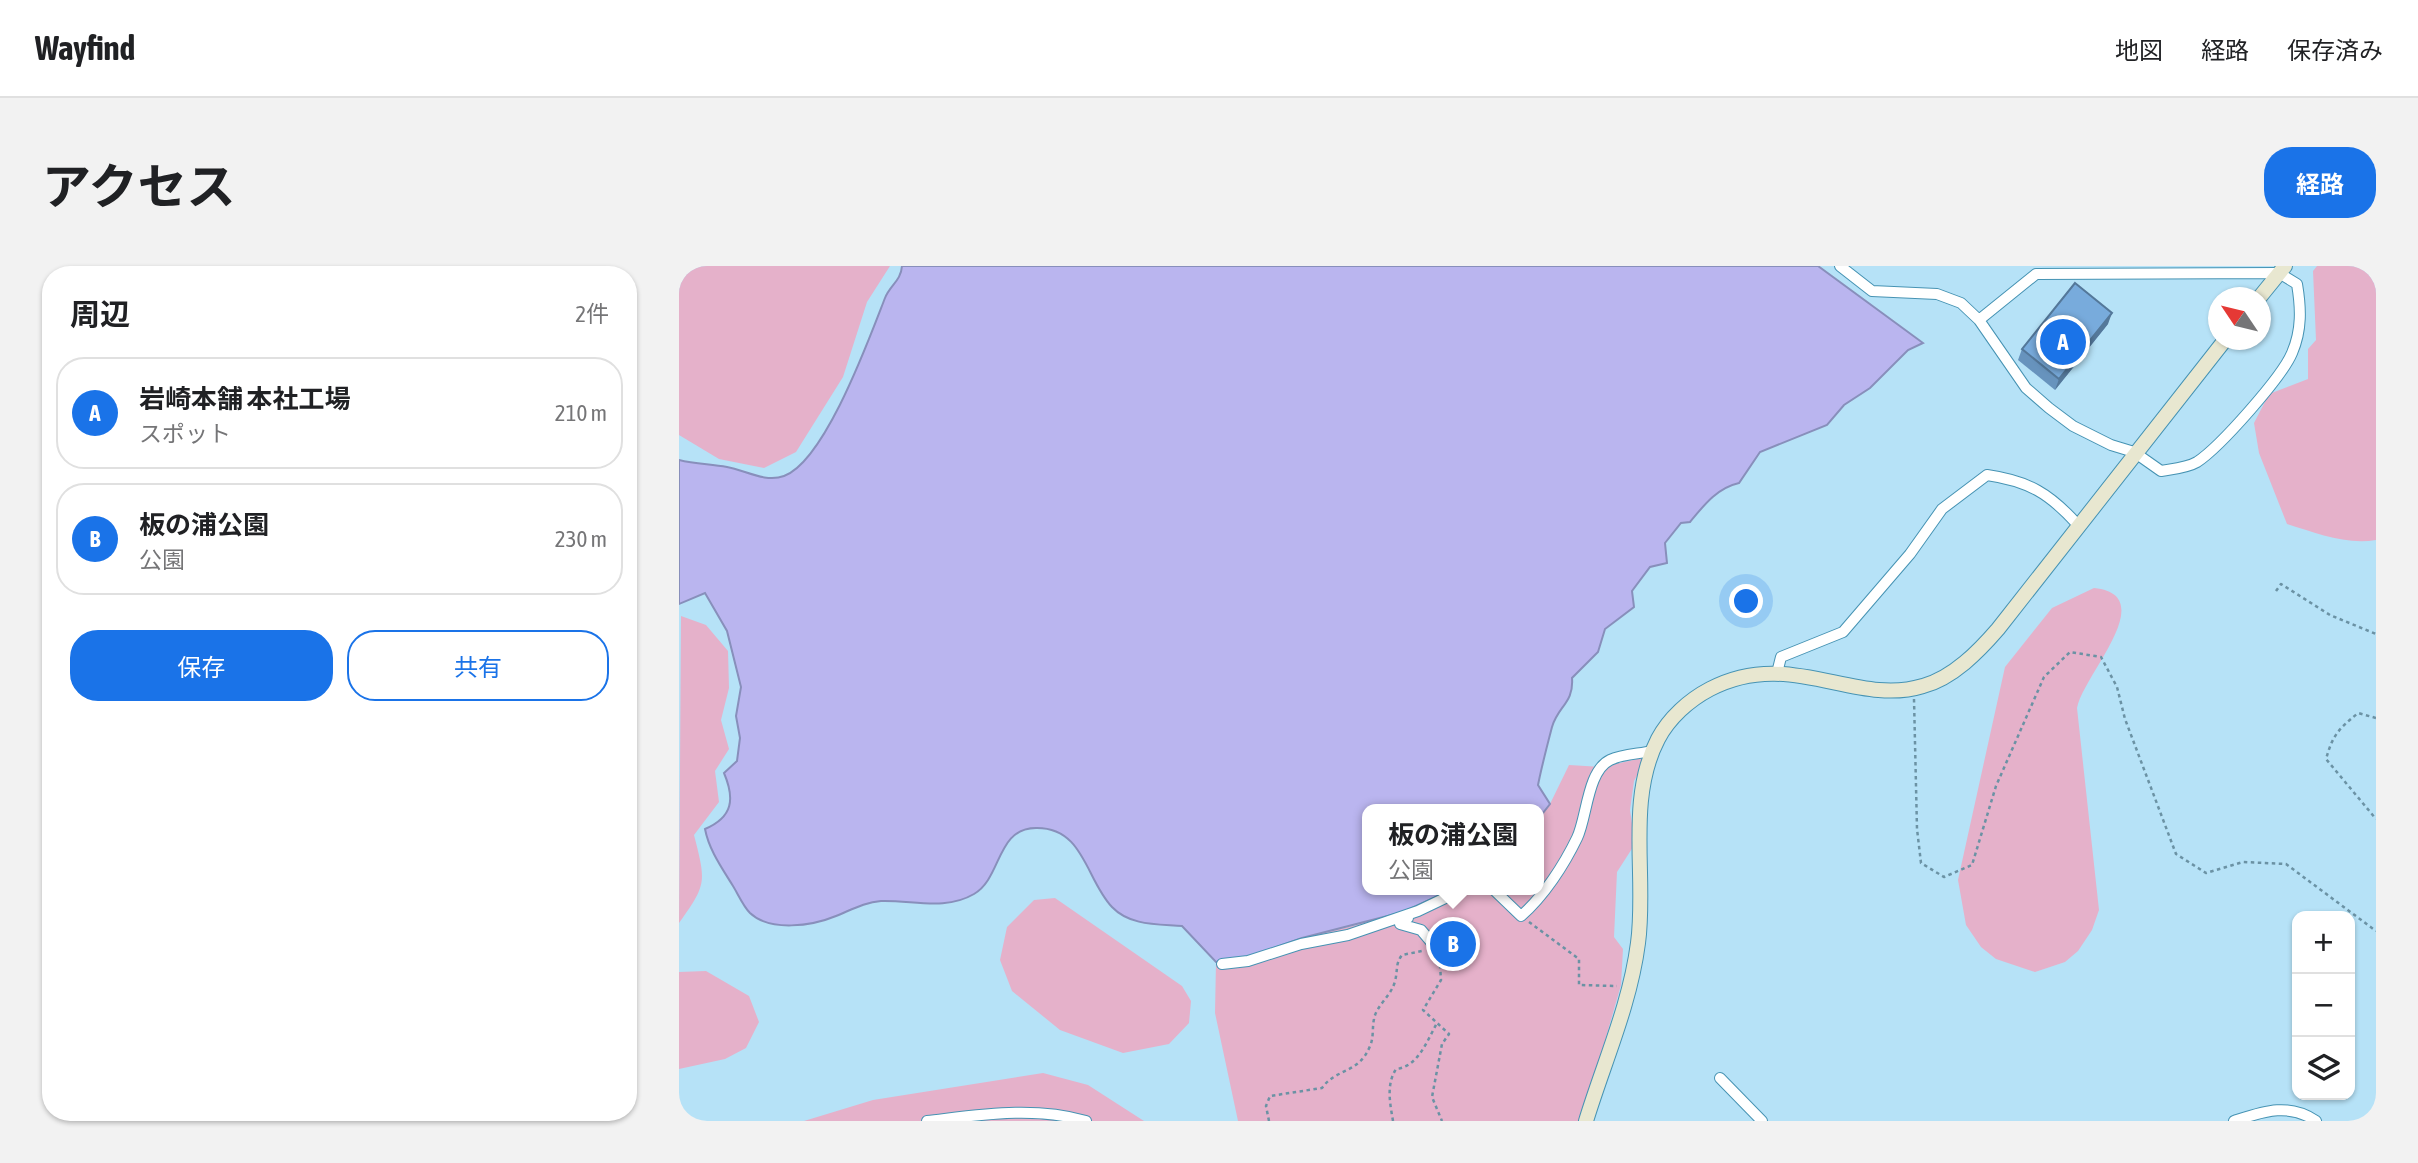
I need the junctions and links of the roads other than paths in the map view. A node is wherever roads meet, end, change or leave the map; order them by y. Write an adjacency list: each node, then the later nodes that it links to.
1 (1840, 266): 5 (street)
2 (2282, 269): 3 (street); 4 (street); 7 (street)
3 (2036, 270): 5 (street)
4 (2268, 287)
5 (1979, 320): 7 (street)
6 (2217, 350): 7 (street)
7 (2134, 452): 8 (street)
8 (2077, 524): 9 (street); 9 (street)
9 (1777, 673): 10 (street)
10 (1652, 751): 11 (street); 21 (street)
11 (1544, 890)
12 (1452, 895): 15 (street)
13 (1499, 895): 14 (street)
14 (1541, 895)
15 (1418, 911): 16 (street); 17 (street)
16 (1432, 943)
17 (1222, 964)
18 (1720, 1078): 22 (street)
19 (927, 1121): 20 (street)
20 (1086, 1121)
21 (1586, 1121)
22 (1762, 1121)
23 (2234, 1121): 24 (street)
24 (2316, 1121)

